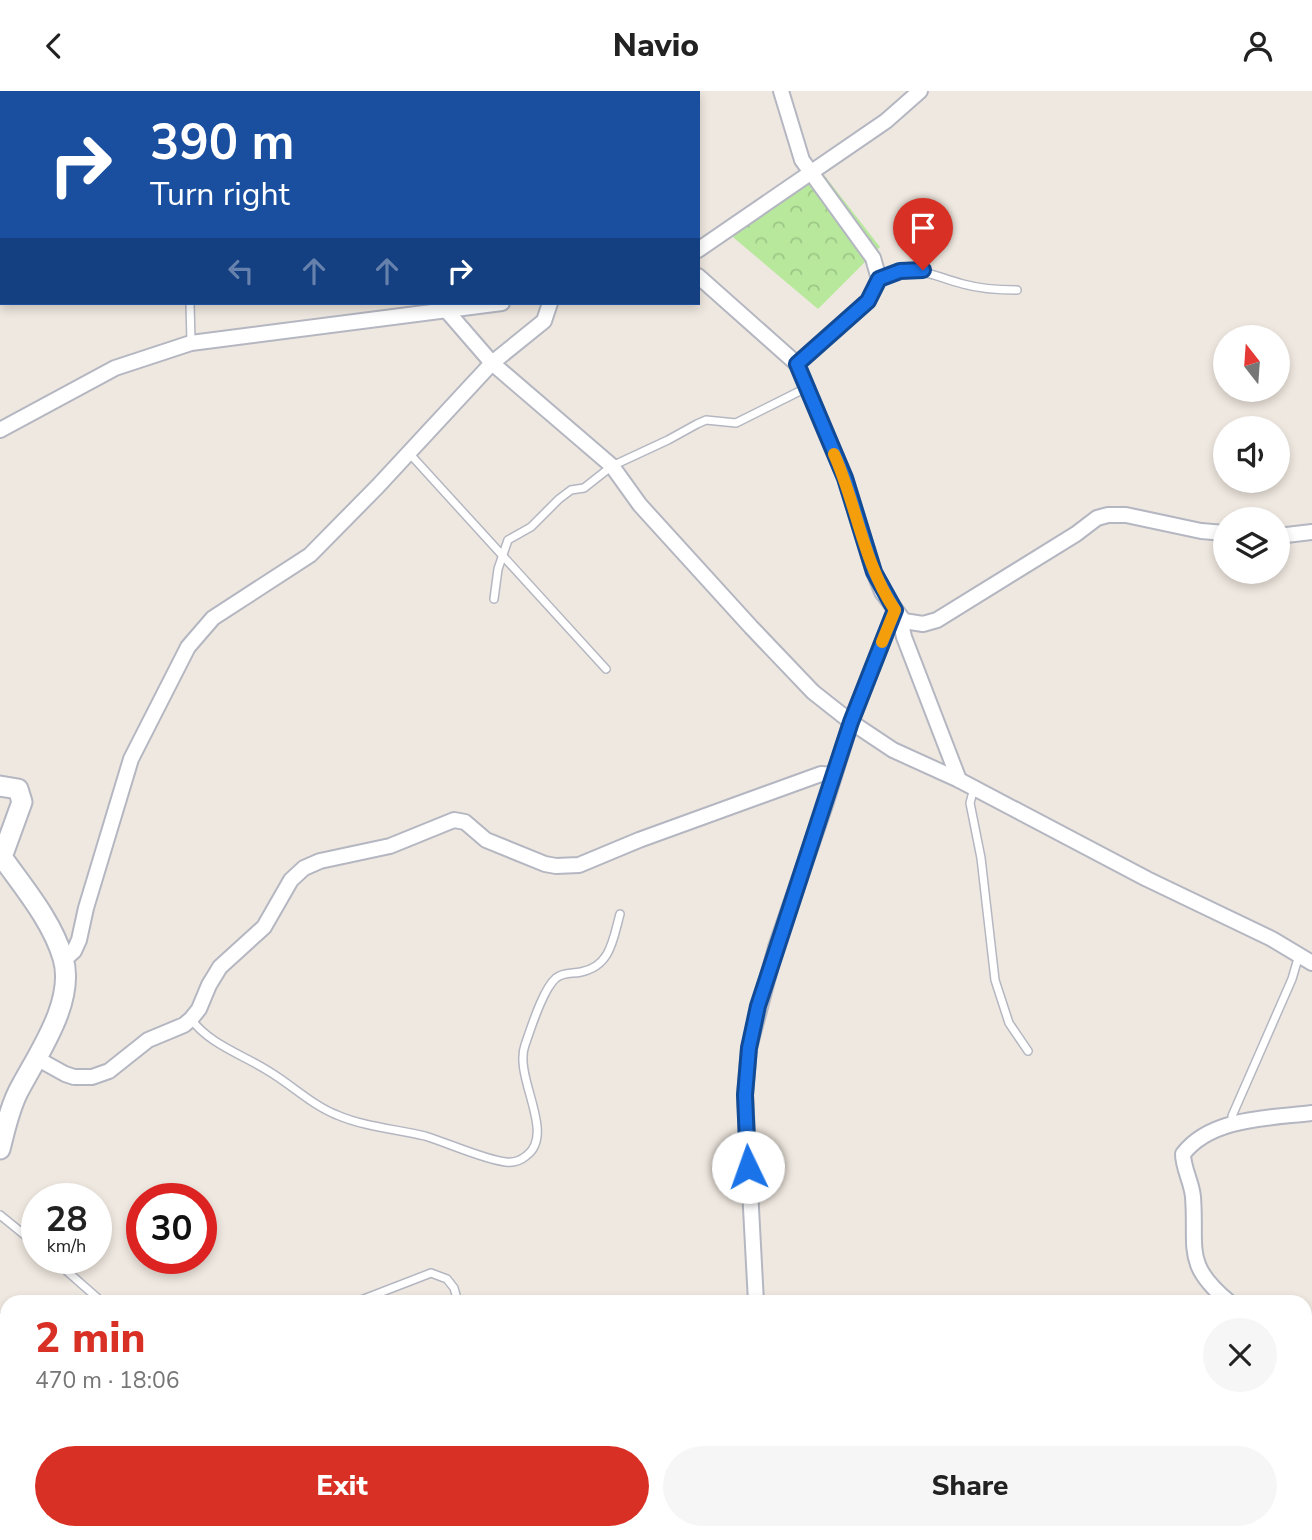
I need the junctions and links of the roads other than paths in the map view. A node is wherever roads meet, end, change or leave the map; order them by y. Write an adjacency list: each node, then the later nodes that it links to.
1 (780, 91): 3 (street)
2 (920, 91): 3 (street)
3 (810, 172): 4 (street); 6 (street)
4 (700, 249)
5 (700, 278): 14 (street)
6 (879, 279): 7 (lane); 14 (street)
7 (1017, 290)
8 (190, 305): 12 (lane)
9 (463, 305): 11 (street)
10 (550, 305): 13 (street)
11 (444, 306): 12 (street); 13 (street)
12 (191, 343): 16 (street)
13 (492, 363): 17 (street); 18 (street)
14 (797, 364): 15 (street)
15 (808, 387): 18 (lane); 24 (street)
16 (0, 430)
17 (408, 453): 22 (lane); 34 (street)
18 (612, 466): 22 (lane); 26 (street)
19 (1213, 532): 24 (street)
20 (1312, 532): 21 (street)
21 (1290, 535)
22 (502, 555): 23 (lane); 25 (lane)
23 (494, 599)
24 (900, 615): 26 (street); 28 (street)
25 (606, 669)
26 (851, 722): 27 (street); 28 (street)
27 (834, 775): 35 (street); 47 (street)
28 (959, 780): 30 (street)
29 (0, 786): 31 (street)
30 (974, 788): 33 (street); 36 (lane)
31 (1, 858): 34 (street)
32 (620, 915): 35 (lane)
33 (1306, 959): 39 (lane)
34 (64, 960): 37 (street)
35 (191, 1019): 37 (street)
36 (1028, 1051)
37 (38, 1059): 40 (street)
38 (1312, 1113): 39 (street)
39 (1232, 1125): 48 (street)
40 (0, 1149)
41 (0, 1215): 42 (lane)
42 (21, 1232)
43 (70, 1274): 44 (lane)
44 (94, 1295)
45 (374, 1295): 46 (lane)
46 (456, 1295)
47 (756, 1295)
48 (1222, 1295)

